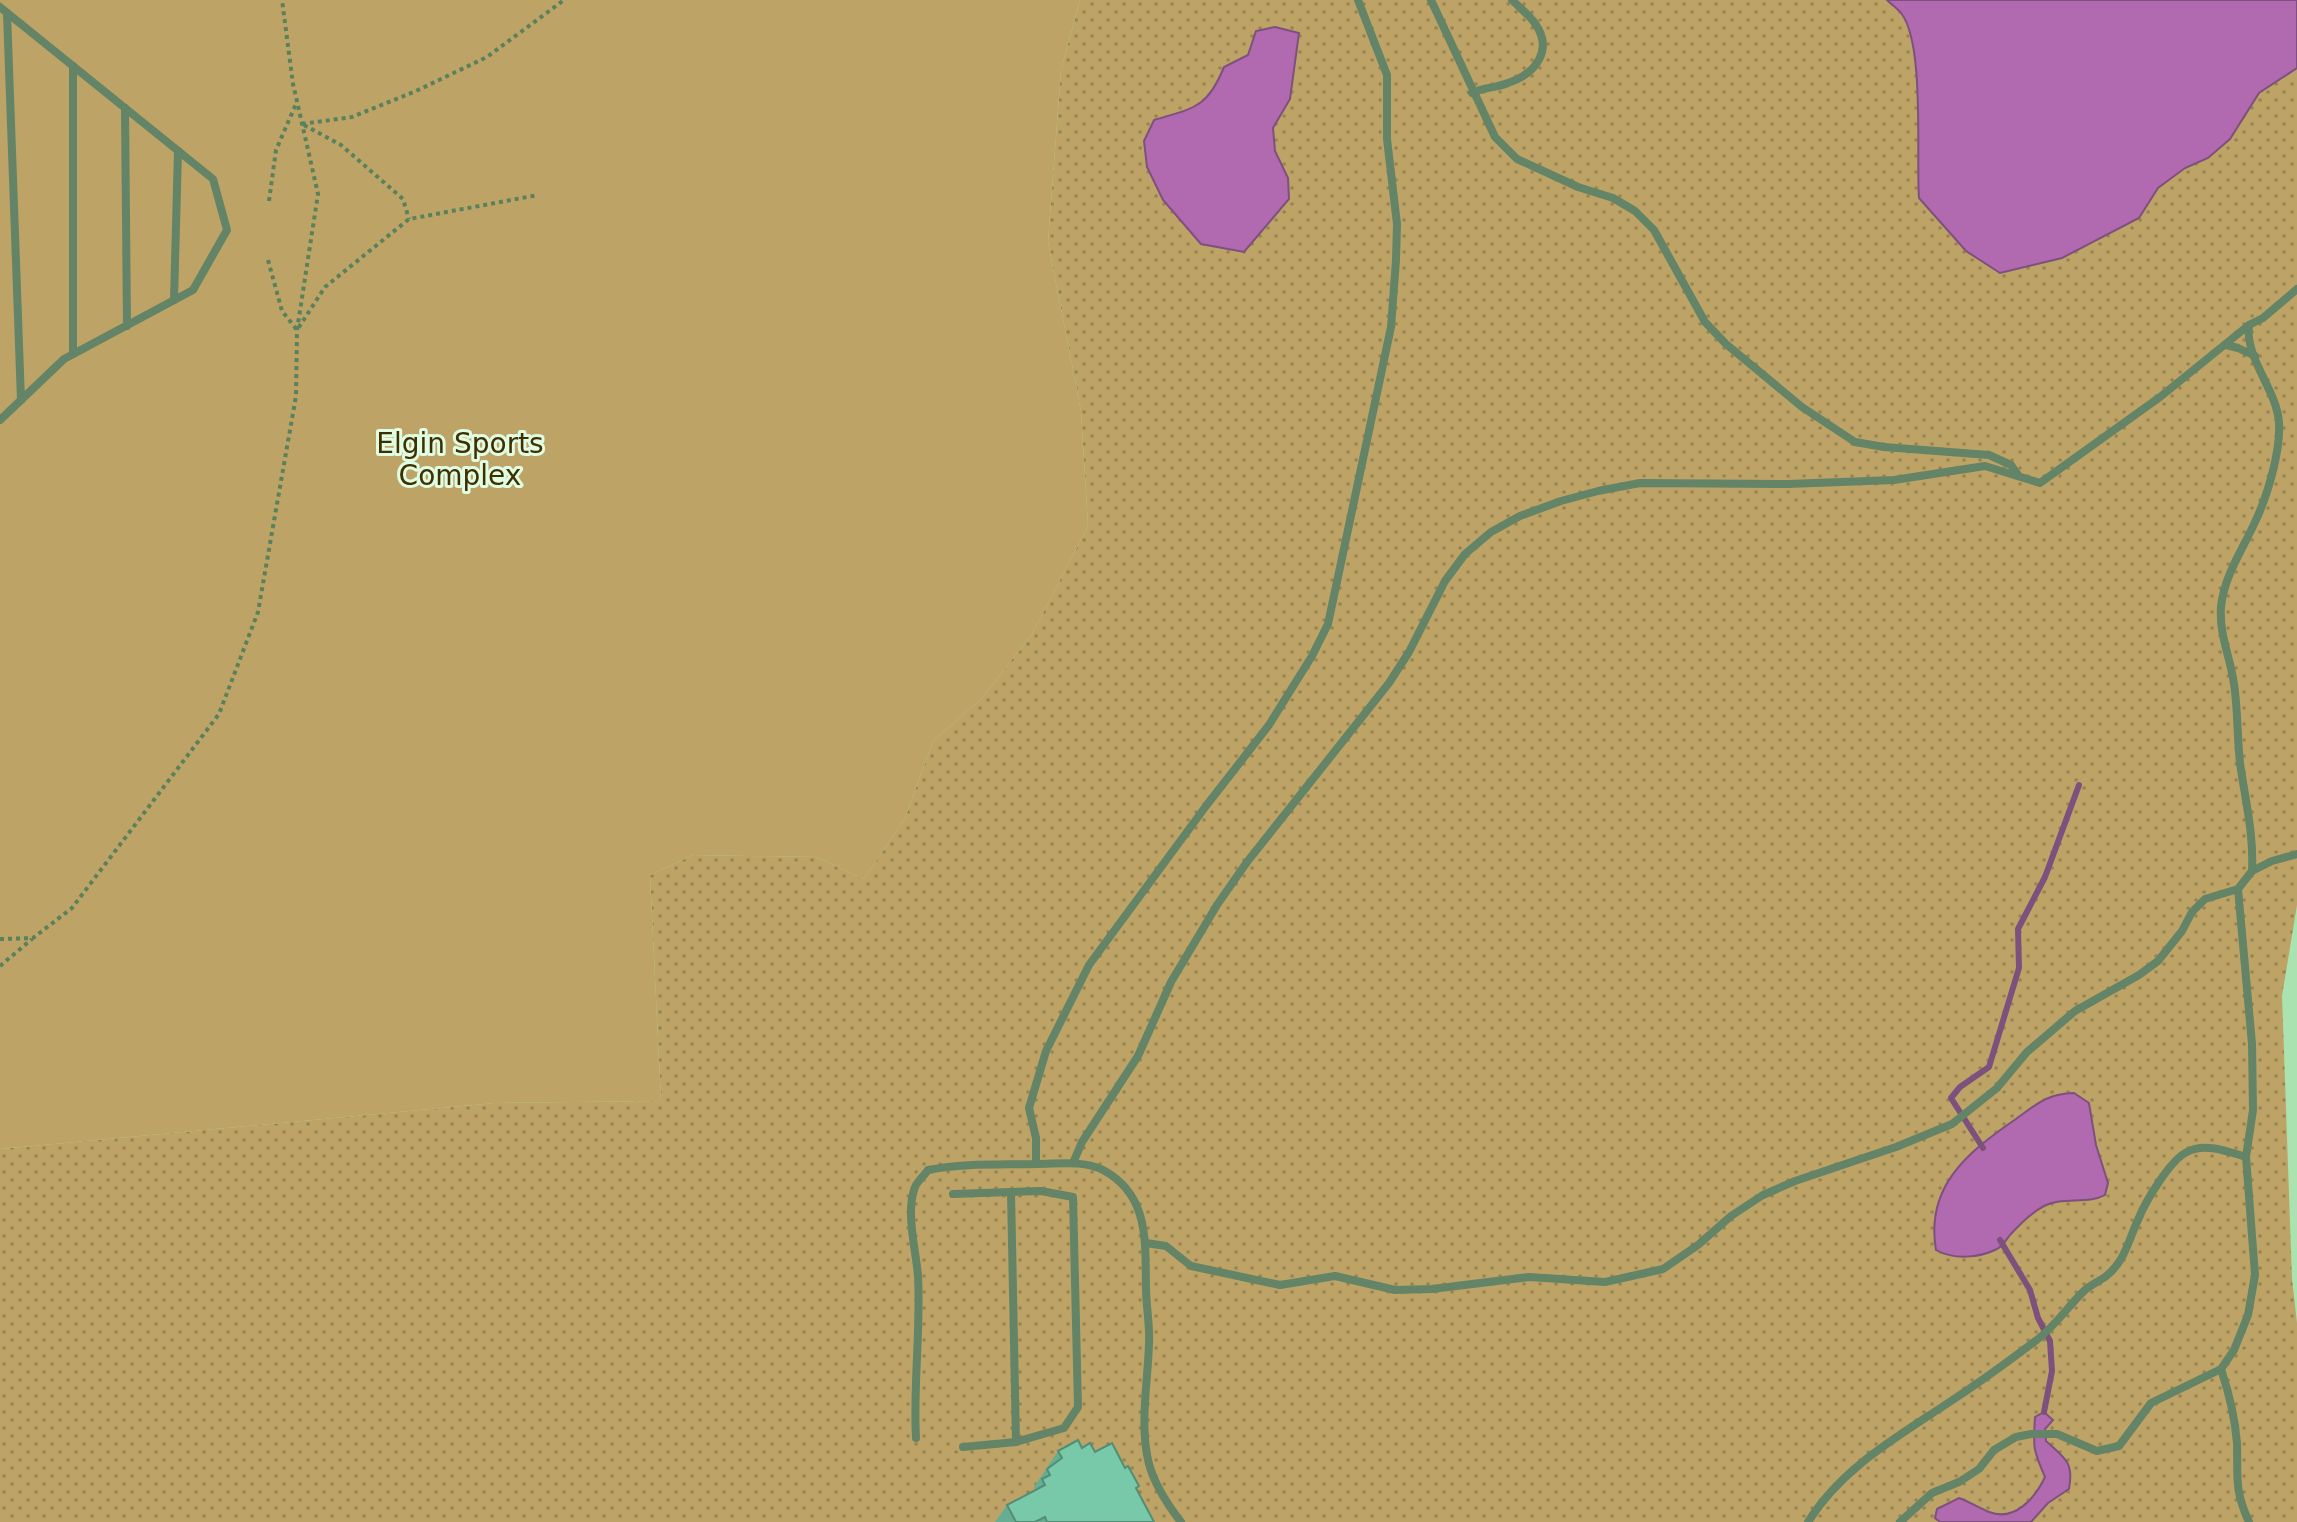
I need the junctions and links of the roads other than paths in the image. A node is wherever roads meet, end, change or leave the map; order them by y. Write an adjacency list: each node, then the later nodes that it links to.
1 (1358, 0): 24 (lane)
2 (1431, 0): 6 (lane)
3 (1512, 0): 6 (lane)
4 (4, 10): 5 (lane); 16 (lane)
5 (73, 66): 7 (lane); 14 (lane)
6 (1472, 93): 18 (lane)
7 (125, 108): 8 (lane); 12 (lane)
8 (178, 151): 10 (lane); 10 (lane)
9 (2297, 289): 11 (lane)
10 (174, 300): 12 (lane)
11 (2249, 325): 13 (lane); 15 (lane)
12 (127, 326): 14 (lane)
13 (2226, 345): 15 (lane); 18 (lane)
14 (73, 354): 16 (lane)
15 (2255, 356): 20 (lane)
16 (21, 400): 17 (lane)
17 (0, 420)
18 (2019, 476): 23 (lane)
19 (2297, 854): 20 (lane)
20 (2252, 871): 21 (lane)
21 (2238, 889): 22 (lane); 27 (lane)
22 (2246, 1157): 28 (lane); 33 (lane)
23 (1073, 1163): 24 (lane); 27 (lane)
24 (1036, 1164): 29 (lane)
25 (1011, 1192): 26 (lane); 30 (lane); 30 (lane)
26 (953, 1194)
27 (1146, 1243): 32 (lane)
28 (2221, 1369): 34 (lane); 35 (lane)
29 (916, 1438)
30 (1016, 1442): 31 (lane)
31 (963, 1447)
32 (1181, 1522)
33 (1808, 1522)
34 (1900, 1522)
35 (2249, 1522)

